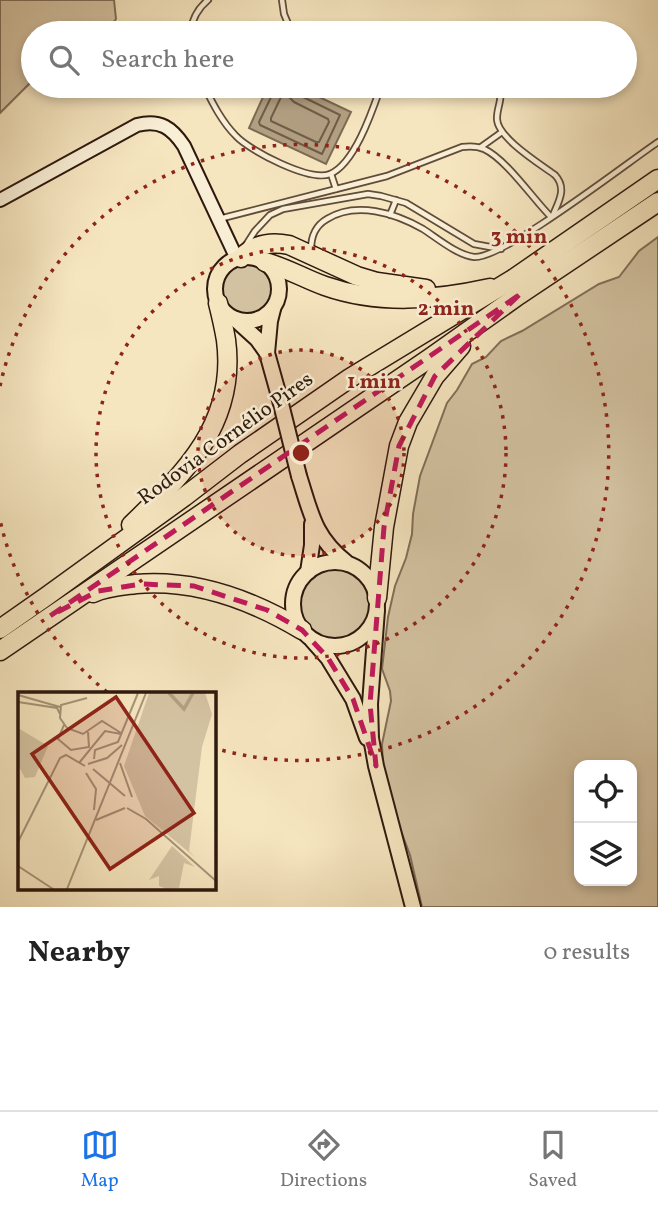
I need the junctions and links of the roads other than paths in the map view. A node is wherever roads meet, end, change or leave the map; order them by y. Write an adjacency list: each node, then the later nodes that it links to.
1 (208, 0): 3 (lane)
2 (282, 0): 4 (lane)
3 (193, 21)
4 (287, 21)
5 (211, 98): 11 (lane)
6 (377, 98): 11 (lane)
7 (501, 98): 8 (lane)
8 (502, 132): 10 (lane); 19 (lane)
9 (658, 142): 19 (lane)
10 (481, 148): 13 (lane); 19 (lane)
11 (331, 174): 13 (lane)
12 (658, 178): 25 (highway, Rodovia Cornélio Pires)
13 (337, 189): 17 (lane)
14 (0, 200): 20 (street)
15 (396, 200): 17 (lane); 18 (lane); 21 (lane)
16 (658, 202): 25 (highway, Rodovia Cornélio Pires)
17 (282, 206): 20 (lane); 23 (lane)
18 (390, 215): 21 (lane); 22 (lane)
19 (552, 216): 21 (lane)
20 (218, 219): 23 (street)
21 (502, 249)
22 (311, 255): 23 (highway); 26 (highway)
23 (239, 258): 24 (main road); 27 (main road)
24 (265, 262): 26 (highway); 28 (main road)
25 (516, 287): 26 (highway); 33 (highway, Rodovia Cornélio Pires); 35 (highway); 36 (highway, Rodovia Cornélio Pires)
26 (472, 292)
27 (218, 303): 29 (main road); 33 (highway)
28 (274, 308): 29 (main road); 30 (main road)
29 (234, 318): 30 (main road)
30 (267, 353): 31 (main road, bridge)
31 (312, 519): 32 (main road); 34 (main road)
32 (347, 563): 34 (main road); 35 (main road)
33 (85, 569): 37 (highway, Rodovia Cornélio Pires)
34 (308, 572): 38 (main road)
35 (377, 604): 38 (main road); 40 (main road)
36 (50, 616): 38 (highway); 39 (highway, Rodovia Cornélio Pires)
37 (0, 629)
38 (306, 634): 40 (main road)
39 (0, 651)
40 (376, 765): 41 (main road)
41 (412, 907)

